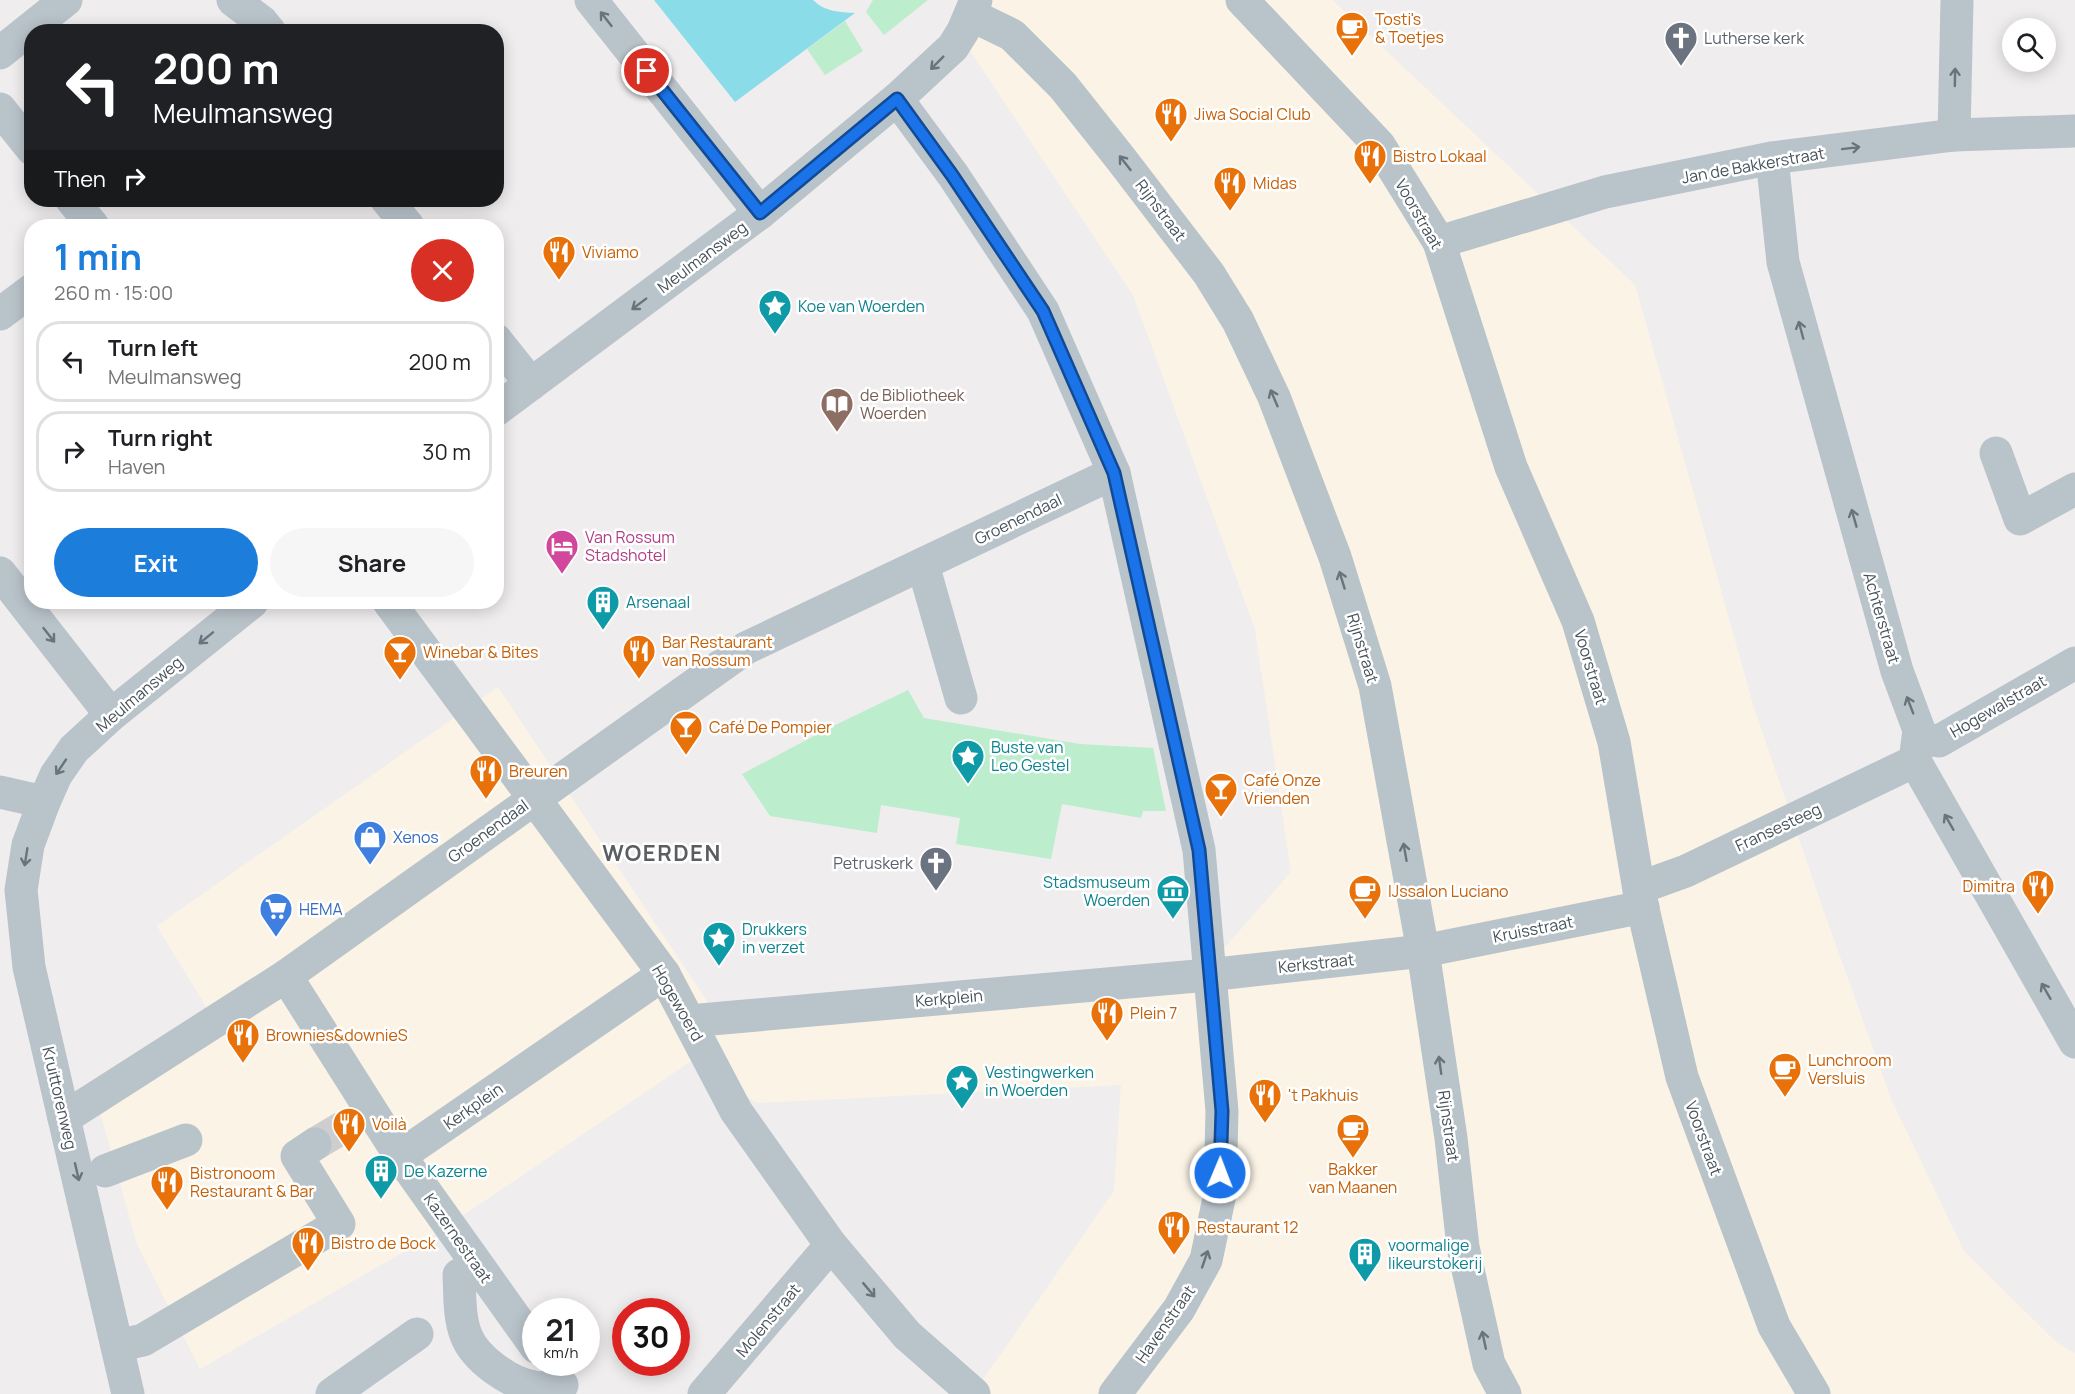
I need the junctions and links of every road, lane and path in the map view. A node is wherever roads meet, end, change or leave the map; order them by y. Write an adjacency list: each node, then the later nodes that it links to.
1 (66, 0): 7 (street)
2 (232, 0): 8 (street)
3 (591, 0): 19 (street, one-way to 3)
4 (1242, 0): 22 (street, Voorstraat)
5 (1957, 0): 14 (street, one-way to 5)
6 (974, 8): 11 (street, Meulmansweg, one-way to 11); 45 (street, Rijnstraat, one-way to 6)
7 (36, 24)
8 (264, 24)
9 (24, 34): 10 (street)
10 (0, 53)
11 (897, 99): 19 (street, Meulmansweg); 29 (street, Havenstraat)
12 (0, 109): 15 (street)
13 (2075, 131): 14 (street, Jan de Bakkerstraat)
14 (1954, 135): 16 (street, Jan de Bakkerstraat, one-way to 14)
15 (24, 139)
16 (1772, 158): 22 (street, Jan de Bakkerstraat); 40 (street, Achterstraat, one-way to 16)
17 (78, 207): 20 (street)
18 (393, 207): 21 (street)
19 (760, 213): 26 (street, Meulmansweg, one-way to 26)
20 (87, 219)
21 (402, 219)
22 (1439, 242): 44 (street, Voorstraat)
23 (24, 296): 24 (street)
24 (0, 314)
25 (504, 350): 26 (street)
26 (531, 384): 27 (street, Meulmansweg)
27 (504, 404)
28 (1996, 453): 30 (street)
29 (1114, 473): 31 (street, Groenendaal); 47 (street, Havenstraat)
30 (2075, 489)
31 (922, 565): 38 (street); 42 (street, Groenendaal)
32 (0, 573): 33 (street, one-way to 33)
33 (24, 604)
34 (28, 609): 39 (street, one-way to 39)
35 (243, 609): 39 (street, Meulmansweg, one-way to 39)
36 (394, 609): 42 (street, Hogewoerd)
37 (2075, 663): 40 (street, Hogewalstraat)
38 (961, 698)
39 (111, 715): 43 (street, Meulmansweg, one-way to 43)
40 (1917, 750): 44 (street, Fransesteeg); 50 (street, Achterstraat, one-way to 40)
41 (0, 792): 43 (street)
42 (534, 798): 46 (street, Hogewoerd); 48 (street, Groenendaal)
43 (44, 802): 51 (street, Kruittorenweg, one-way to 51)
44 (1641, 897): 45 (street, Kruisstraat); 68 (street, Voorstraat)
45 (1423, 951): 47 (street, Kerkstraat); 67 (street, Rijnstraat, one-way to 45)
46 (664, 974): 49 (street, Hogewoerd); 54 (street, Kerkplein)
47 (1208, 975): 49 (street, Kerkplein); 66 (street, Havenstraat, one-way to 47)
48 (286, 976): 51 (street, Groenendaal); 54 (street, Kazernestraat)
49 (689, 1021): 56 (street, Hogewoerd)
50 (2075, 1042)
51 (64, 1118): 60 (street, Kruittorenweg, one-way to 60)
52 (186, 1140): 55 (street)
53 (315, 1144): 60 (street)
54 (400, 1156): 58 (street, Kazernestraat)
55 (105, 1171)
56 (831, 1245): 64 (street, Molenstraat); 65 (street, Hogewoerd, one-way to 65)
57 (459, 1275): 61 (street)
58 (522, 1327)
59 (417, 1334): 63 (street)
60 (130, 1343): 62 (street, Kruittorenweg)
61 (559, 1380)
62 (128, 1394)
63 (332, 1394)
64 (704, 1394)
65 (974, 1394)
66 (1115, 1394)
67 (1505, 1394)
68 (1814, 1394)

